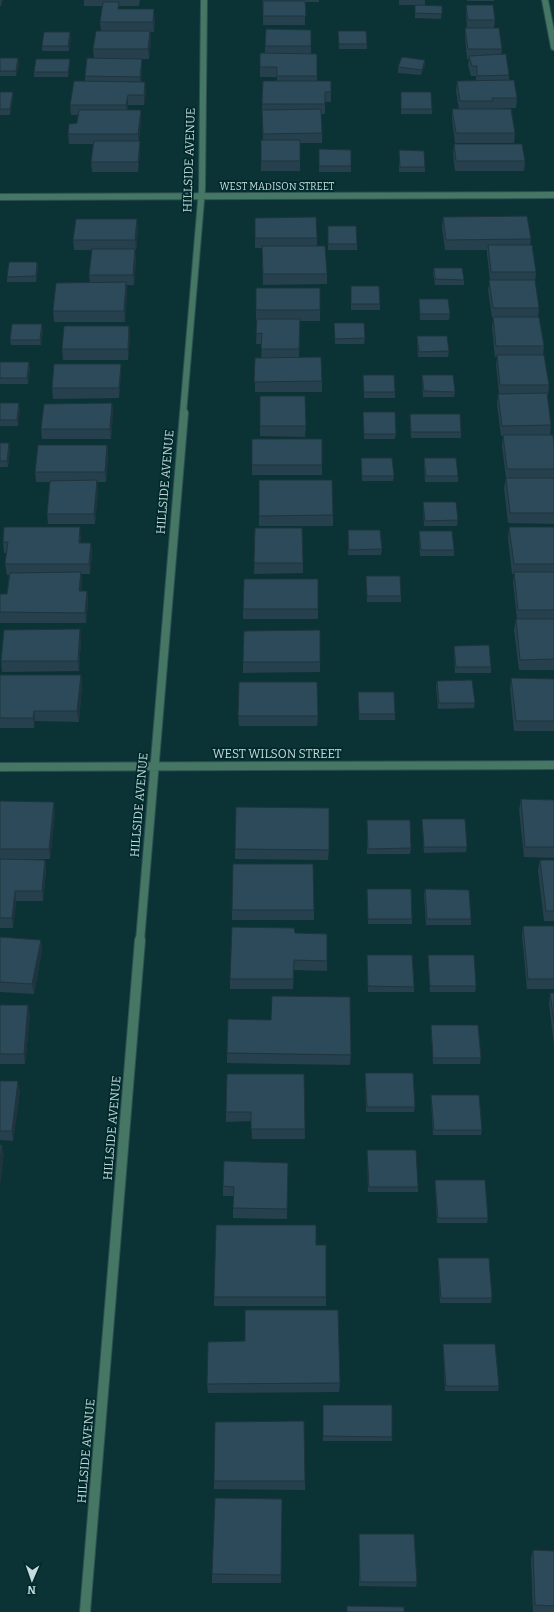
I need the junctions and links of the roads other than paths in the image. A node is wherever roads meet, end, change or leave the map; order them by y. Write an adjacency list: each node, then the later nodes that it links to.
1 (204, 0): 5 (street, HILLSIDE AVENUE)
2 (545, 0): 3 (street)
3 (554, 47)
4 (554, 195): 5 (street, WEST MADISON STREET)
5 (201, 196): 6 (street, WEST MADISON STREET); 8 (street, HILLSIDE AVENUE)
6 (0, 197)
7 (554, 765): 8 (street, WEST WILSON STREET)
8 (154, 766): 9 (street, WEST WILSON STREET); 10 (street, HILLSIDE AVENUE)
9 (0, 767)
10 (85, 1612)

